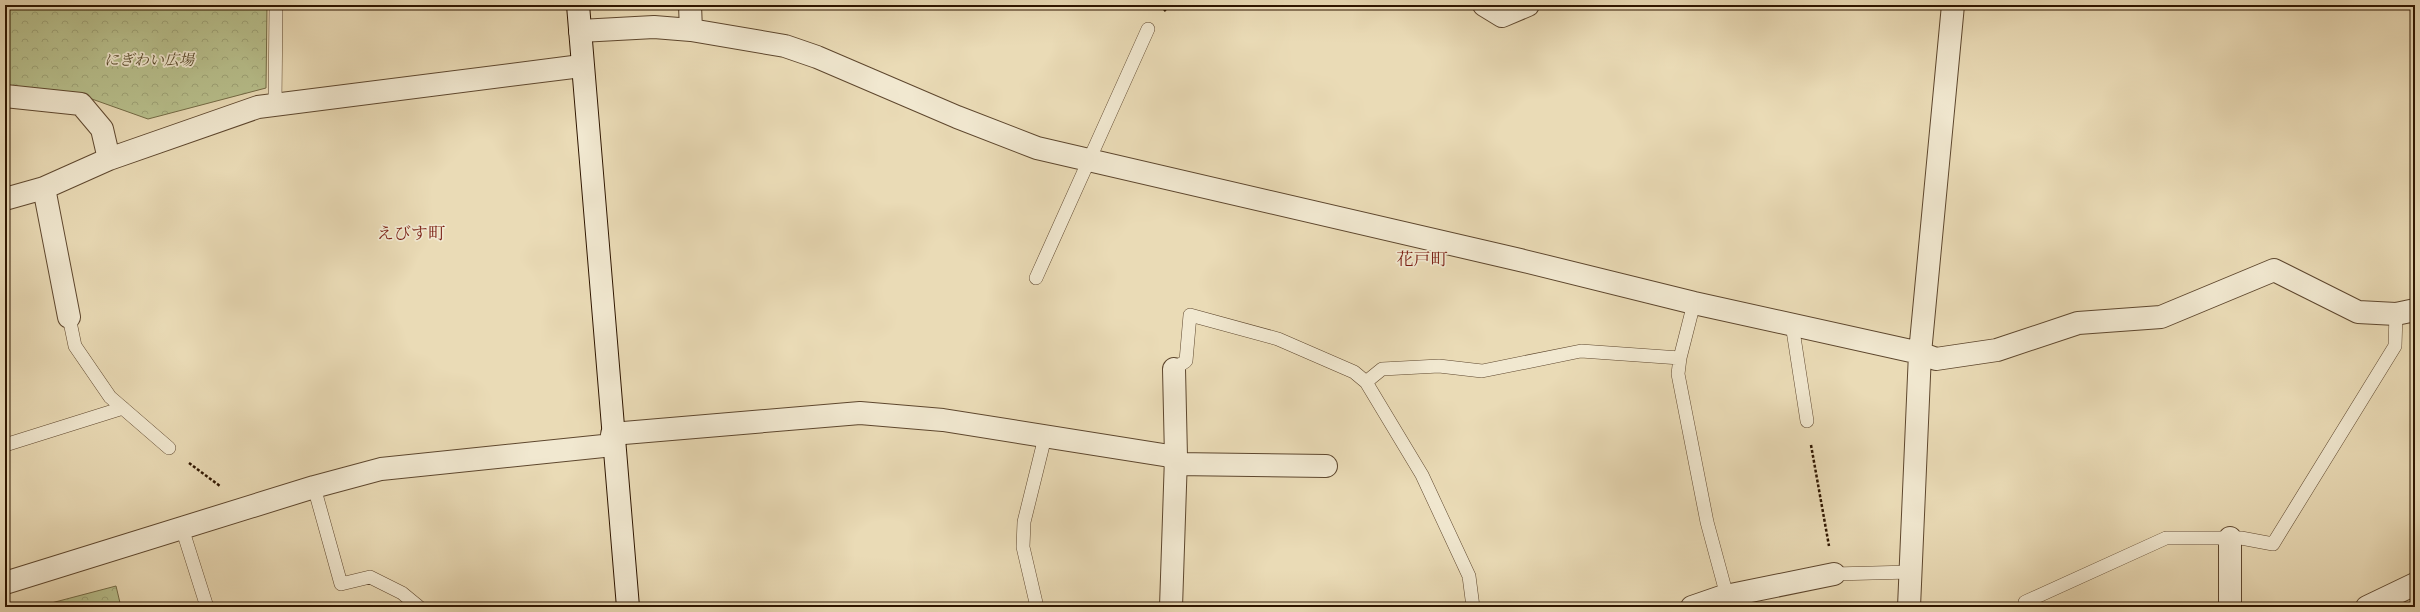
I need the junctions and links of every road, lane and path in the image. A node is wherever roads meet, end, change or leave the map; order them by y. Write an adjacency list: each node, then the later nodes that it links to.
1 (276, 5): 12 (lane)
2 (578, 5): 9 (street)
3 (690, 5): 8 (street)
4 (1484, 5): 5 (street)
5 (1528, 5)
6 (1953, 5): 22 (street)
7 (1148, 29): 14 (lane)
8 (691, 30): 9 (street); 14 (street)
9 (580, 31): 10 (street)
10 (581, 66): 12 (street); 29 (street)
11 (5, 96): 13 (street)
12 (275, 105): 13 (street)
13 (109, 159): 15 (street)
14 (1090, 160): 17 (lane); 18 (street)
15 (44, 188): 16 (street); 20 (street)
16 (5, 199)
17 (1036, 278)
18 (1694, 302): 21 (street); 23 (lane)
19 (2405, 312): 22 (street); 37 (lane)
20 (69, 317): 26 (lane)
21 (1792, 324): 22 (street); 27 (lane)
22 (1920, 353): 38 (street)
23 (1680, 358): 25 (lane); 42 (lane)
24 (1174, 369): 25 (lane); 32 (street)
25 (1366, 382): 49 (lane)
26 (123, 408): 30 (lane); 31 (lane)
27 (1807, 421): 39 (path)
28 (1045, 437): 29 (street); 32 (street); 47 (lane)
29 (613, 440): 34 (street); 46 (street)
30 (5, 445)
31 (169, 448): 35 (path)
32 (1176, 461): 33 (street); 48 (street)
33 (1326, 466)
34 (314, 487): 35 (street); 45 (lane)
35 (243, 510): 36 (street)
36 (182, 528): 40 (street); 44 (lane)
37 (2230, 538): 43 (lane); 52 (street)
38 (1911, 572): 39 (lane); 51 (street)
39 (1834, 574): 42 (street)
40 (5, 583)
41 (2415, 584): 53 (street)
42 (1727, 596): 50 (street)
43 (2025, 602)
44 (207, 607)
45 (419, 607)
46 (628, 607)
47 (1037, 607)
48 (1171, 607)
49 (1473, 607)
50 (1692, 607)
51 (1909, 607)
52 (2230, 607)
53 (2367, 607)

